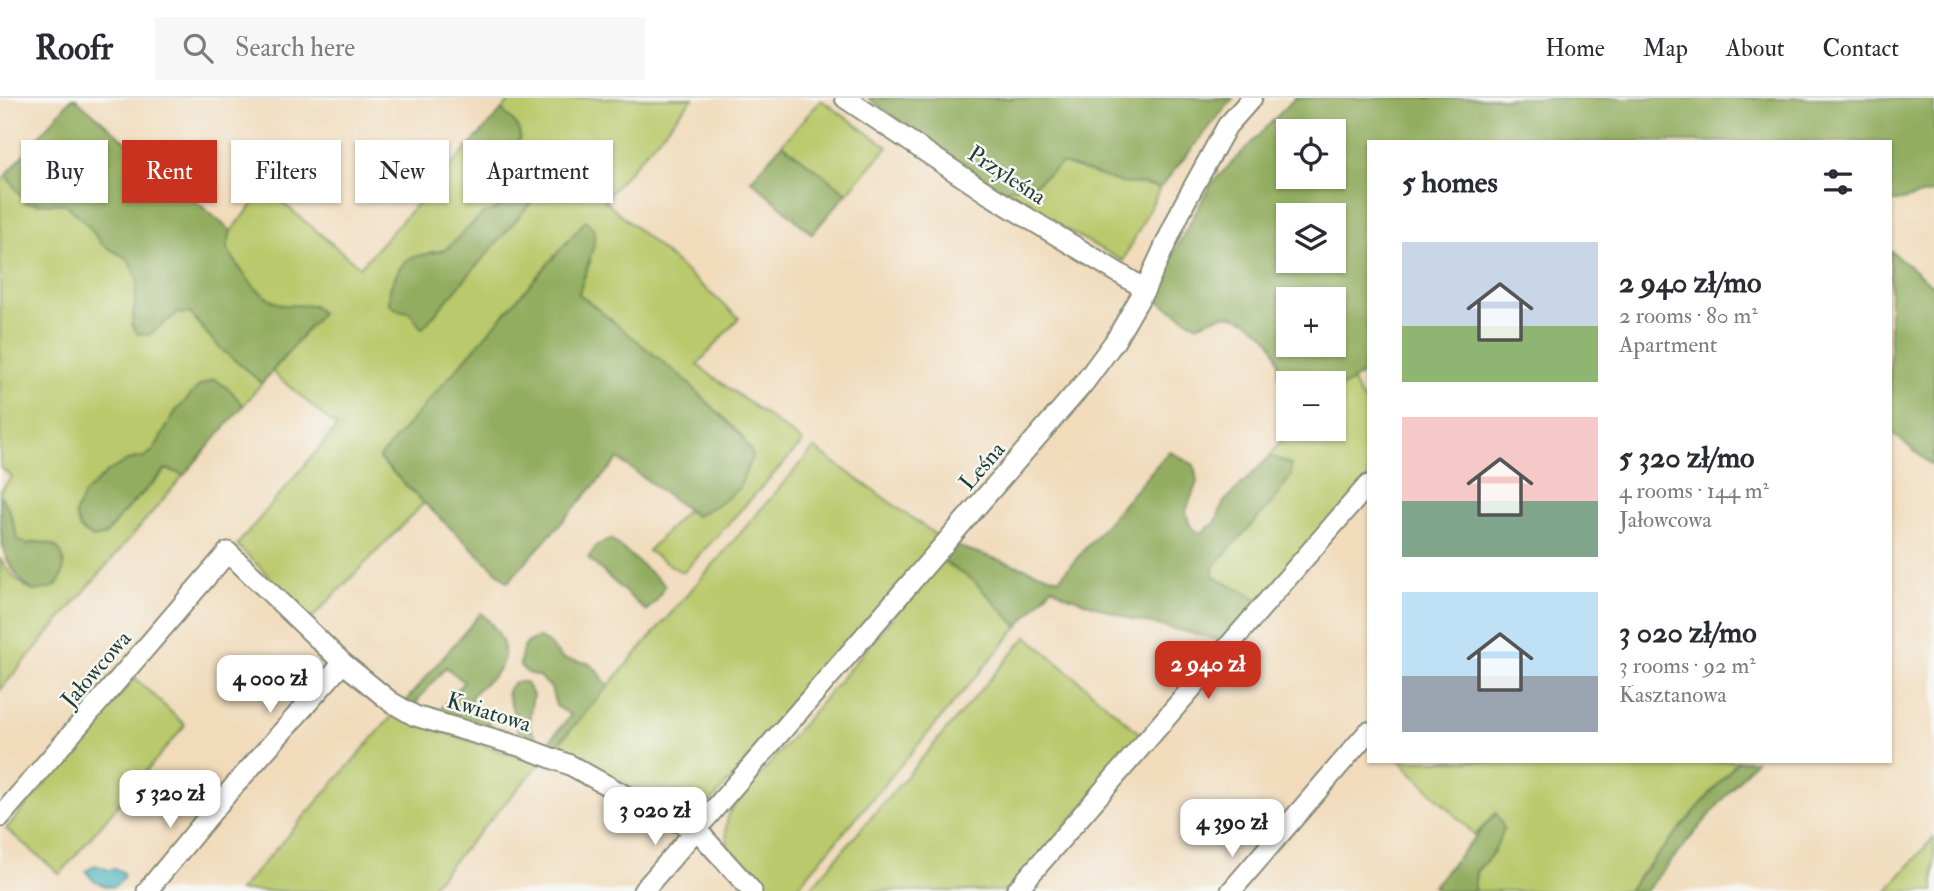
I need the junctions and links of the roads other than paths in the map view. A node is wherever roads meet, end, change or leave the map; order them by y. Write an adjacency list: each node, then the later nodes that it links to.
1 (845, 98): 3 (street, Przyleśna)
2 (1252, 98): 3 (street, Leśna)
3 (1145, 289): 9 (street, Leśna)
4 (1367, 486): 13 (street)
5 (228, 552): 6 (street, Kwiatowa); 8 (street, Jałowcowa)
6 (343, 663): 9 (street, Kwiatowa); 10 (street)
7 (1367, 733): 14 (street)
8 (0, 817)
9 (697, 830): 11 (street, Leśna); 12 (street, Kwiatowa)
10 (147, 891)
11 (643, 891)
12 (752, 891)
13 (1016, 891)
14 (1231, 891)

